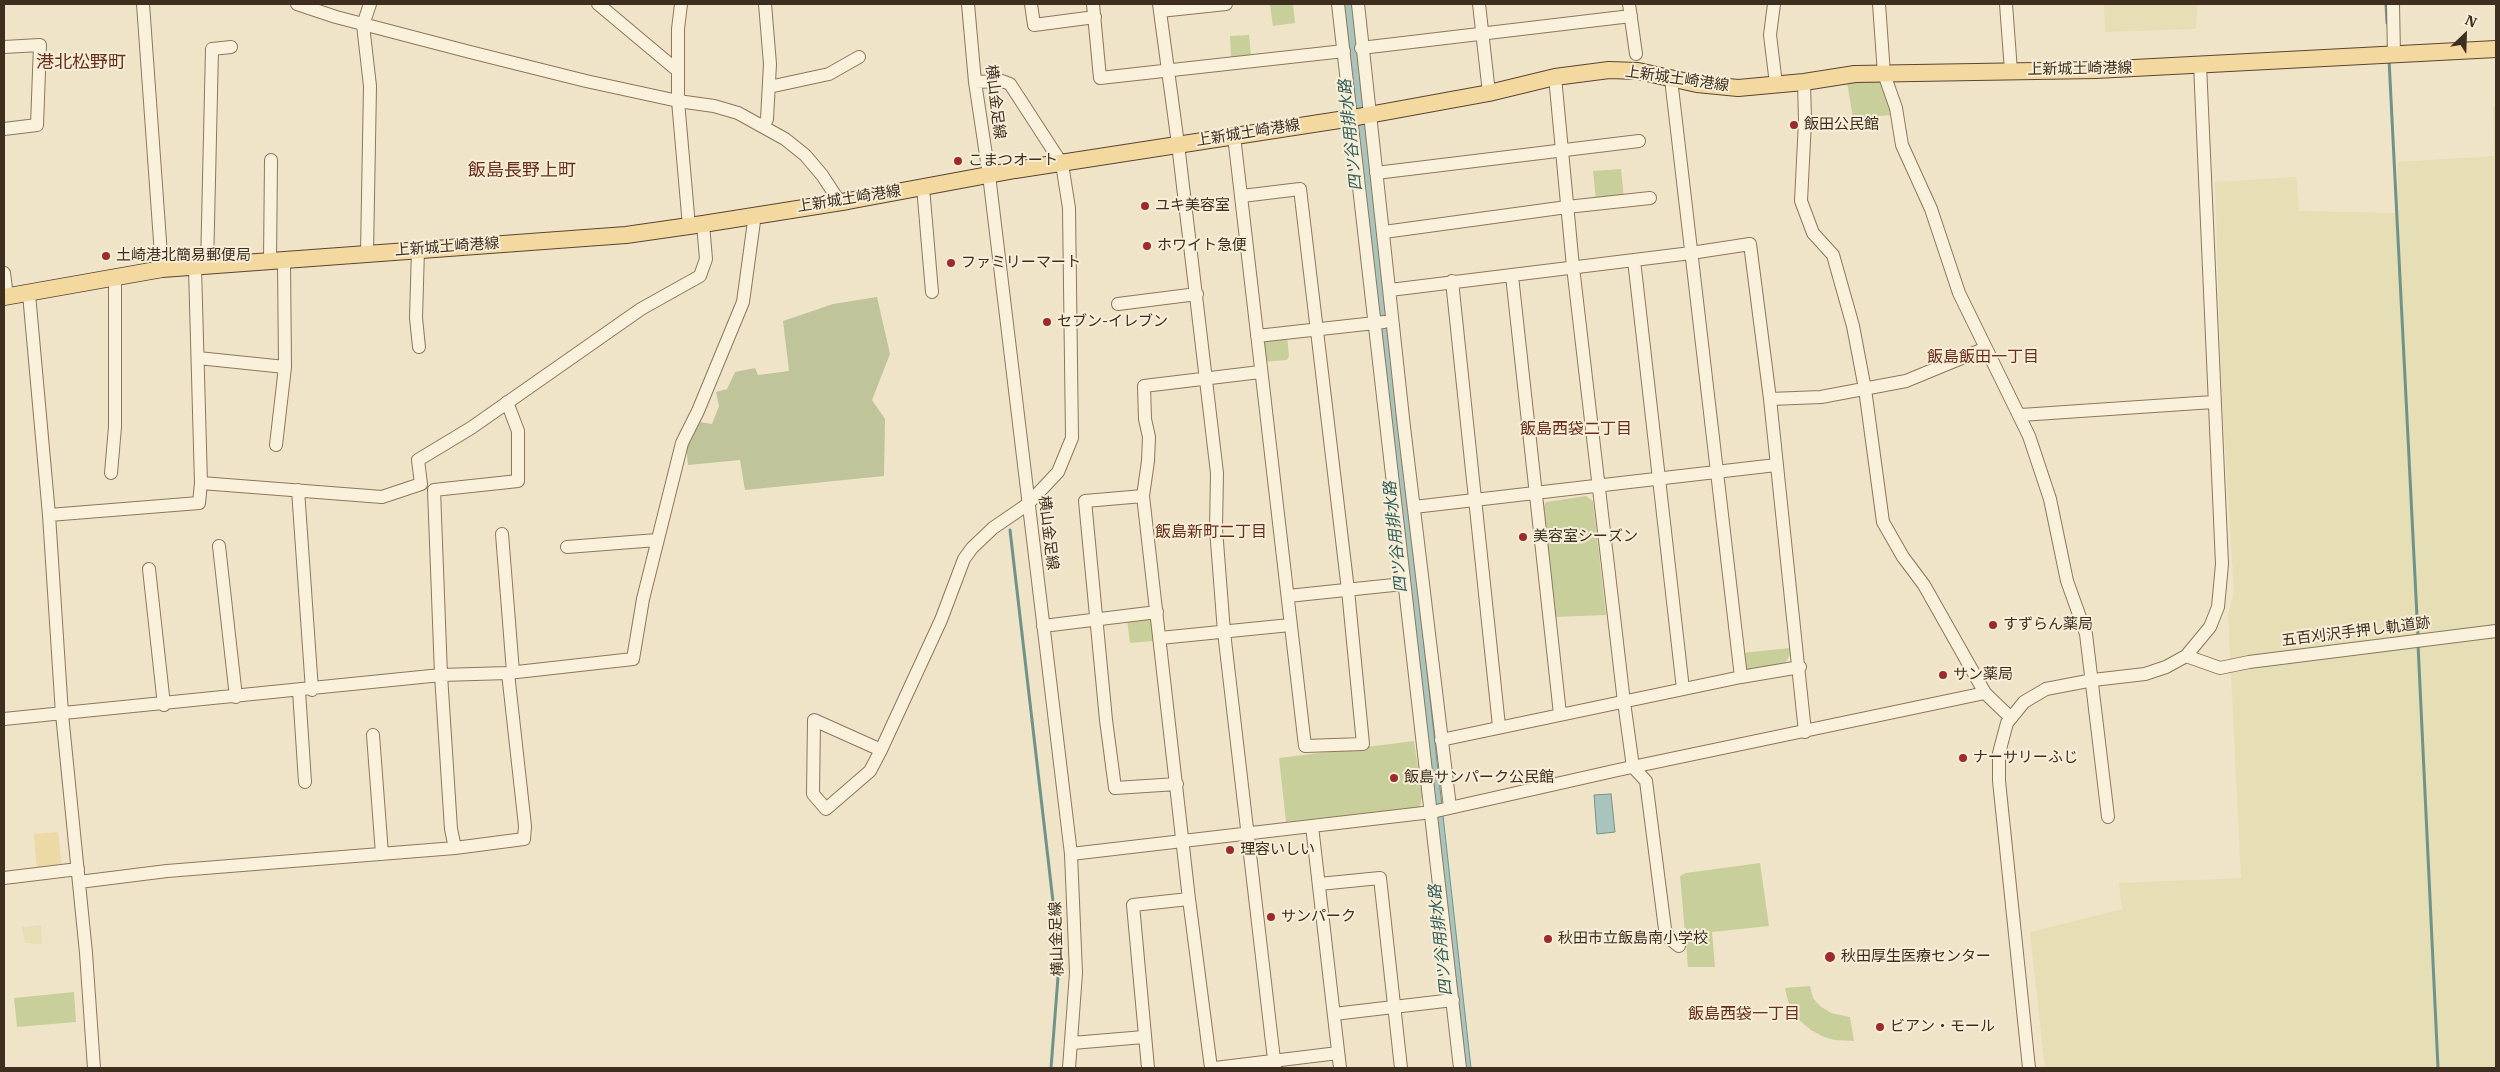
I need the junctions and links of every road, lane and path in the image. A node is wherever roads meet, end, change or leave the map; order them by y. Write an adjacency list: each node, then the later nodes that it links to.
1 (143, 4): 70 (street)
2 (297, 4): 21 (street)
3 (370, 4): 21 (street)
4 (598, 4): 32 (street)
5 (681, 4): 32 (street)
6 (765, 4): 41 (street)
7 (968, 4): 38 (street, 横山金足線)
8 (1031, 4): 20 (street)
9 (1093, 4): 20 (street)
10 (1226, 4): 18 (street)
11 (1338, 4): 27 (street)
12 (1358, 4): 25 (street)
13 (1479, 4): 22 (street)
14 (1774, 4): 40 (street)
15 (1879, 4): 35 (street)
16 (2006, 4): 33 (street)
17 (2393, 4): 29 (street)
18 (1159, 7): 34 (street)
19 (1630, 10): 22 (street); 28 (street)
20 (1095, 17): 34 (street)
21 (363, 25): 43 (street); 64 (street)
22 (1482, 32): 25 (street); 42 (street)
23 (4, 47): 46 (street)
24 (231, 47): 68 (street)
25 (1362, 48): 44 (street)
26 (2496, 49): 29 (main road, 上新城土崎港線)
27 (1344, 51): 34 (street); 44 (street)
28 (1636, 54)
29 (2391, 54): 31 (main road, 上新城土崎港線)
30 (859, 57): 41 (street)
31 (2200, 64): 33 (main road, 上新城土崎港線); 94 (street)
32 (678, 71): 43 (street)
33 (2011, 71): 35 (main road, 上新城土崎港線)
34 (1169, 72): 49 (street)
35 (1884, 74): 39 (main road, 上新城土崎港線); 86 (street)
36 (1555, 77): 37 (main road, 上新城土崎港線); 42 (main road, 上新城土崎港線); 50 (street)
37 (1671, 78): 40 (main road, 上新城土崎港線); 65 (street)
38 (975, 82): 52 (street); 54 (street, 横山金足線)
39 (1804, 82): 40 (main road, 上新城土崎港線); 91 (street)
40 (1776, 84)
41 (769, 87): 45 (street)
42 (1489, 93): 44 (main road, 上新城土崎港線)
43 (678, 101): 45 (street); 61 (street)
44 (1361, 116): 47 (main road, 上新城土崎港線); 53 (street); 82 (street)
45 (763, 127): 58 (street)
46 (4, 129)
47 (1234, 136): 49 (main road, 上新城土崎港線); 56 (street)
48 (1639, 141): 50 (street)
49 (1178, 144): 52 (main road, 上新城土崎港線); 78 (street)
50 (1562, 149): 53 (street); 59 (street)
51 (271, 160): 67 (street)
52 (1062, 164): 54 (main road, 上新城土崎港線); 107 (street)
53 (1376, 172): 62 (street)
54 (989, 175): 55 (main road, 上新城土崎港線); 107 (street, 横山金足線)
55 (923, 187): 58 (main road, 上新城土崎港線); 76 (street)
56 (1242, 196): 83 (street); 84 (street)
57 (1650, 198): 59 (street)
58 (839, 201): 60 (main road, 上新城土崎港線)
59 (1567, 206): 62 (street); 69 (street)
60 (755, 214): 61 (main road, 上新城土崎港線); 111 (street)
61 (696, 225): 63 (main road, 上新城土崎港線); 93 (street)
62 (1384, 232): 75 (street)
63 (418, 249): 64 (main road, 上新城土崎港線); 85 (street)
64 (367, 253): 67 (main road, 上新城土崎港線)
65 (1691, 253): 66 (street); 92 (street); 99 (street)
66 (1634, 260): 69 (street); 100 (street)
67 (277, 261): 68 (main road, 上新城土崎港線); 88 (street)
68 (201, 267): 70 (main road, 上新城土崎港線); 87 (street)
69 (1573, 267): 72 (street); 102 (street)
70 (162, 269): 73 (main road, 上新城土崎港線)
71 (4, 274): 79 (street)
72 (1512, 276): 74 (street); 104 (street)
73 (115, 278): 77 (main road, 上新城土崎港線); 98 (street)
74 (1452, 281): 75 (street); 106 (street)
75 (1390, 290): 81 (street)
76 (932, 292)
77 (29, 294): 79 (main road, 上新城土崎港線); 109 (street)
78 (1197, 294): 80 (street); 90 (street)
79 (5, 297)
80 (1118, 304)
81 (1392, 320): 82 (street); 108 (street)
82 (1377, 322): 83 (street); 115 (street)
83 (1318, 329): 84 (street); 116 (street)
84 (1257, 336): 89 (street)
85 (419, 347)
86 (1986, 348): 91 (street); 95 (street)
87 (198, 358): 88 (street); 101 (street)
88 (284, 367): 96 (street)
89 (1260, 372): 90 (street); 117 (street)
90 (1206, 376): 105 (street); 123 (street)
91 (1865, 389): 92 (street); 133 (street)
92 (1770, 399): 97 (street)
93 (507, 402): 103 (street); 128 (street)
94 (2213, 402): 95 (street); 125 (street)
95 (2020, 415): 130 (street)
96 (276, 445)
97 (1776, 466): 99 (street); 126 (street)
98 (111, 473)
99 (1718, 474): 100 (street); 129 (street)
100 (1660, 480): 102 (street); 131 (street)
101 (201, 483): 103 (street); 109 (street)
102 (1599, 486): 104 (street); 135 (street)
103 (298, 490): 132 (street)
104 (1536, 493): 106 (street); 138 (street)
105 (1143, 496): 118 (street); 119 (street)
106 (1476, 499): 108 (street); 141 (street)
107 (1028, 504): 121 (street, 横山金足線); 145 (street)
108 (1414, 507): 144 (street)
109 (48, 515): 137 (street)
110 (502, 534): 127 (street)
111 (657, 540): 113 (street); 127 (street)
112 (219, 546): 134 (street)
113 (566, 547)
114 (149, 569): 136 (street)
115 (1404, 584): 116 (street); 149 (street)
116 (1348, 590): 117 (street); 120 (street)
117 (1288, 596): 120 (street)
118 (1157, 612): 119 (street); 124 (street)
119 (1097, 619): 121 (street); 148 (street)
120 (1290, 625): 123 (street)
121 (1043, 626): 156 (street, 横山金足線)
122 (2496, 631): 125 (street, 五百刈沢手押し軌道跡)
123 (1224, 632): 124 (street); 152 (street)
124 (1160, 638): 148 (street)
125 (2186, 656): 130 (street)
126 (1800, 667): 129 (street); 142 (street)
127 (510, 672): 128 (street); 154 (street)
128 (441, 675): 132 (street); 154 (street)
129 (1741, 677): 131 (street)
130 (2093, 680): 139 (street); 150 (street)
131 (1683, 689): 135 (street)
132 (305, 690): 134 (street); 147 (street)
133 (1985, 692): 139 (street); 142 (street)
134 (236, 697): 136 (street)
135 (1624, 702): 138 (street); 146 (street)
136 (164, 704): 137 (street)
137 (62, 714): 140 (street); 157 (street)
138 (1560, 714): 141 (street)
139 (2011, 718): 176 (street)
140 (4, 719)
141 (1499, 726): 144 (street)
142 (1805, 732): 146 (street)
143 (374, 735): 155 (street)
144 (1441, 740): 149 (street)
145 (882, 750): 145 (street)
146 (1633, 767): 149 (street); 161 (street)
147 (305, 782)
148 (1176, 784): 153 (street)
149 (1440, 810): 151 (street); 162 (street)
150 (2108, 817)
151 (1312, 826): 152 (street); 159 (street)
152 (1249, 833): 153 (street); 168 (street)
153 (1183, 840): 156 (street); 160 (street)
154 (455, 848): 155 (street)
155 (382, 854): 157 (street)
156 (1071, 854): 166 (street, 横山金足線)
157 (79, 876): 158 (street); 169 (street)
158 (4, 878)
159 (1319, 884): 163 (street); 164 (street)
160 (1189, 899): 165 (street); 172 (street)
161 (1679, 946)
162 (1453, 1000): 163 (street); 175 (street)
163 (1394, 1007): 164 (street); 174 (street)
164 (1334, 1014): 167 (street)
165 (1144, 1037): 166 (street); 171 (street)
166 (1072, 1043): 170 (street, 横山金足線)
167 (1338, 1053): 168 (street); 173 (street)
168 (1275, 1064): 172 (street)
169 (94, 1068)
170 (1069, 1068)
171 (1148, 1068)
172 (1213, 1068)
173 (1340, 1068)
174 (1401, 1068)
175 (1460, 1068)
176 (2029, 1068)

